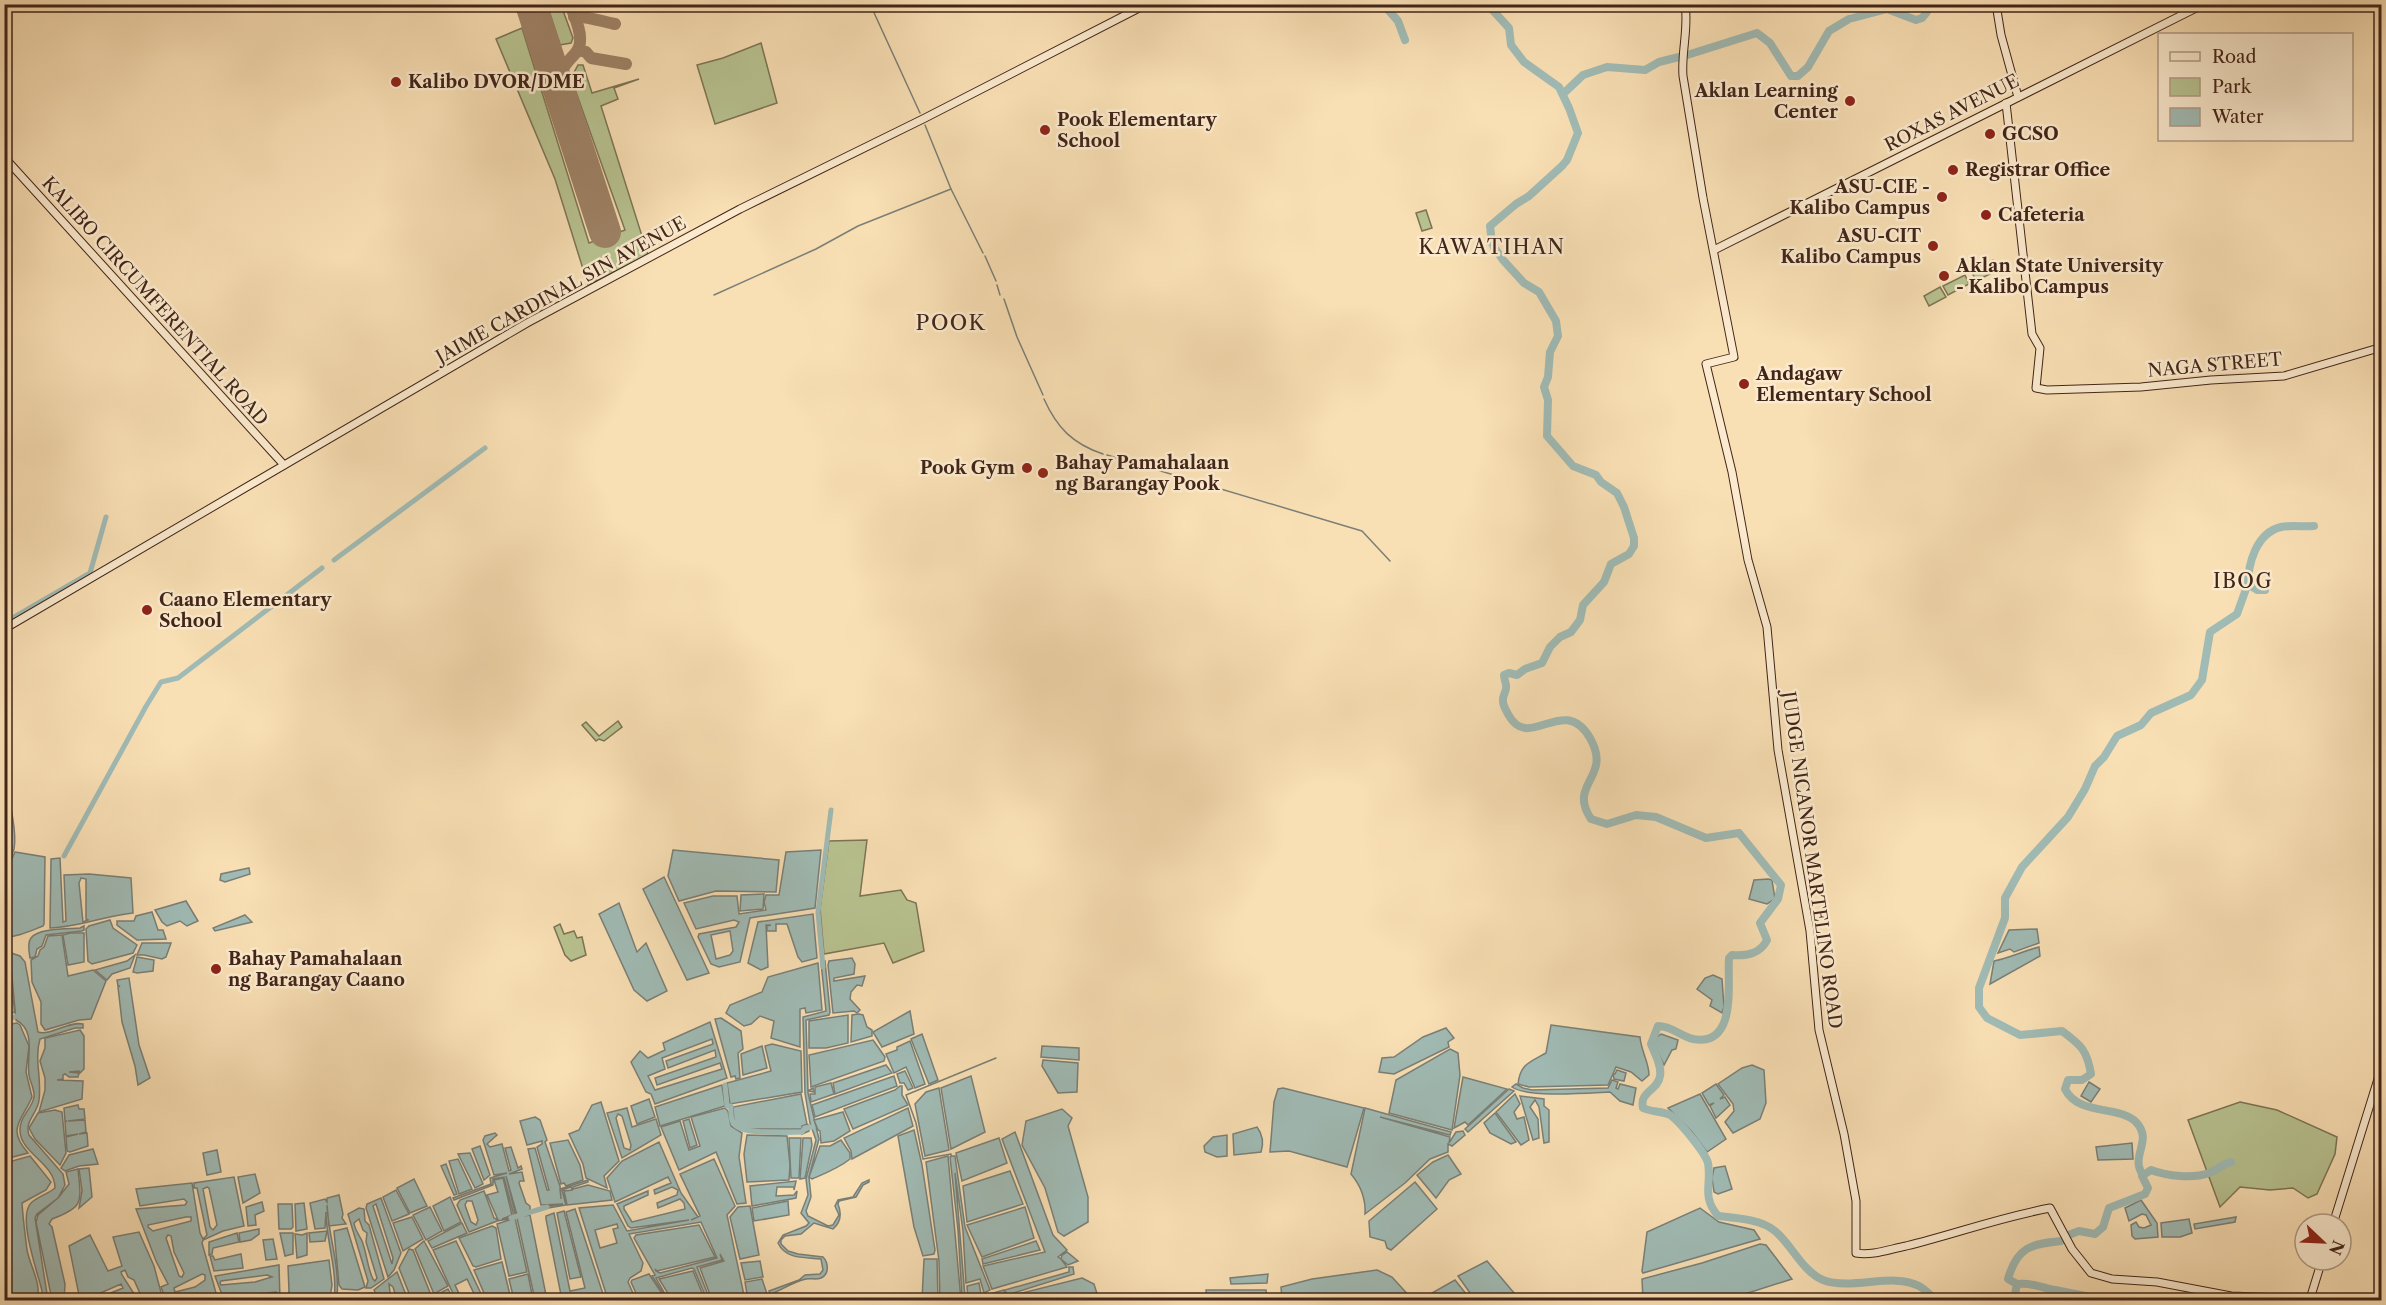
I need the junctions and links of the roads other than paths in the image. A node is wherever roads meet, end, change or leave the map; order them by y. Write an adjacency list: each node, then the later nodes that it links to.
1 (1147, 4): 10 (main road, JAIME CARDINAL SIN AVENUE)
2 (1685, 4): 8 (main road, JUDGE NICANOR MARTELINO ROAD)
3 (1996, 4): 5 (main road)
4 (2204, 4): 5 (main road, ROXAS AVENUE)
5 (2018, 97): 6 (main road, ROXAS AVENUE)
6 (2006, 103): 8 (main road, ROXAS AVENUE); 9 (main road, NAGA STREET)
7 (4, 157): 10 (main road, KALIBO CIRCUMFERENTIAL ROAD)
8 (1714, 250): 14 (main road, JUDGE NICANOR MARTELINO ROAD)
9 (2382, 347)
10 (284, 465): 11 (main road, JAIME CARDINAL SIN AVENUE)
11 (4, 628)
12 (2382, 1066): 13 (main road)
13 (2337, 1212)
14 (2318, 1272)

